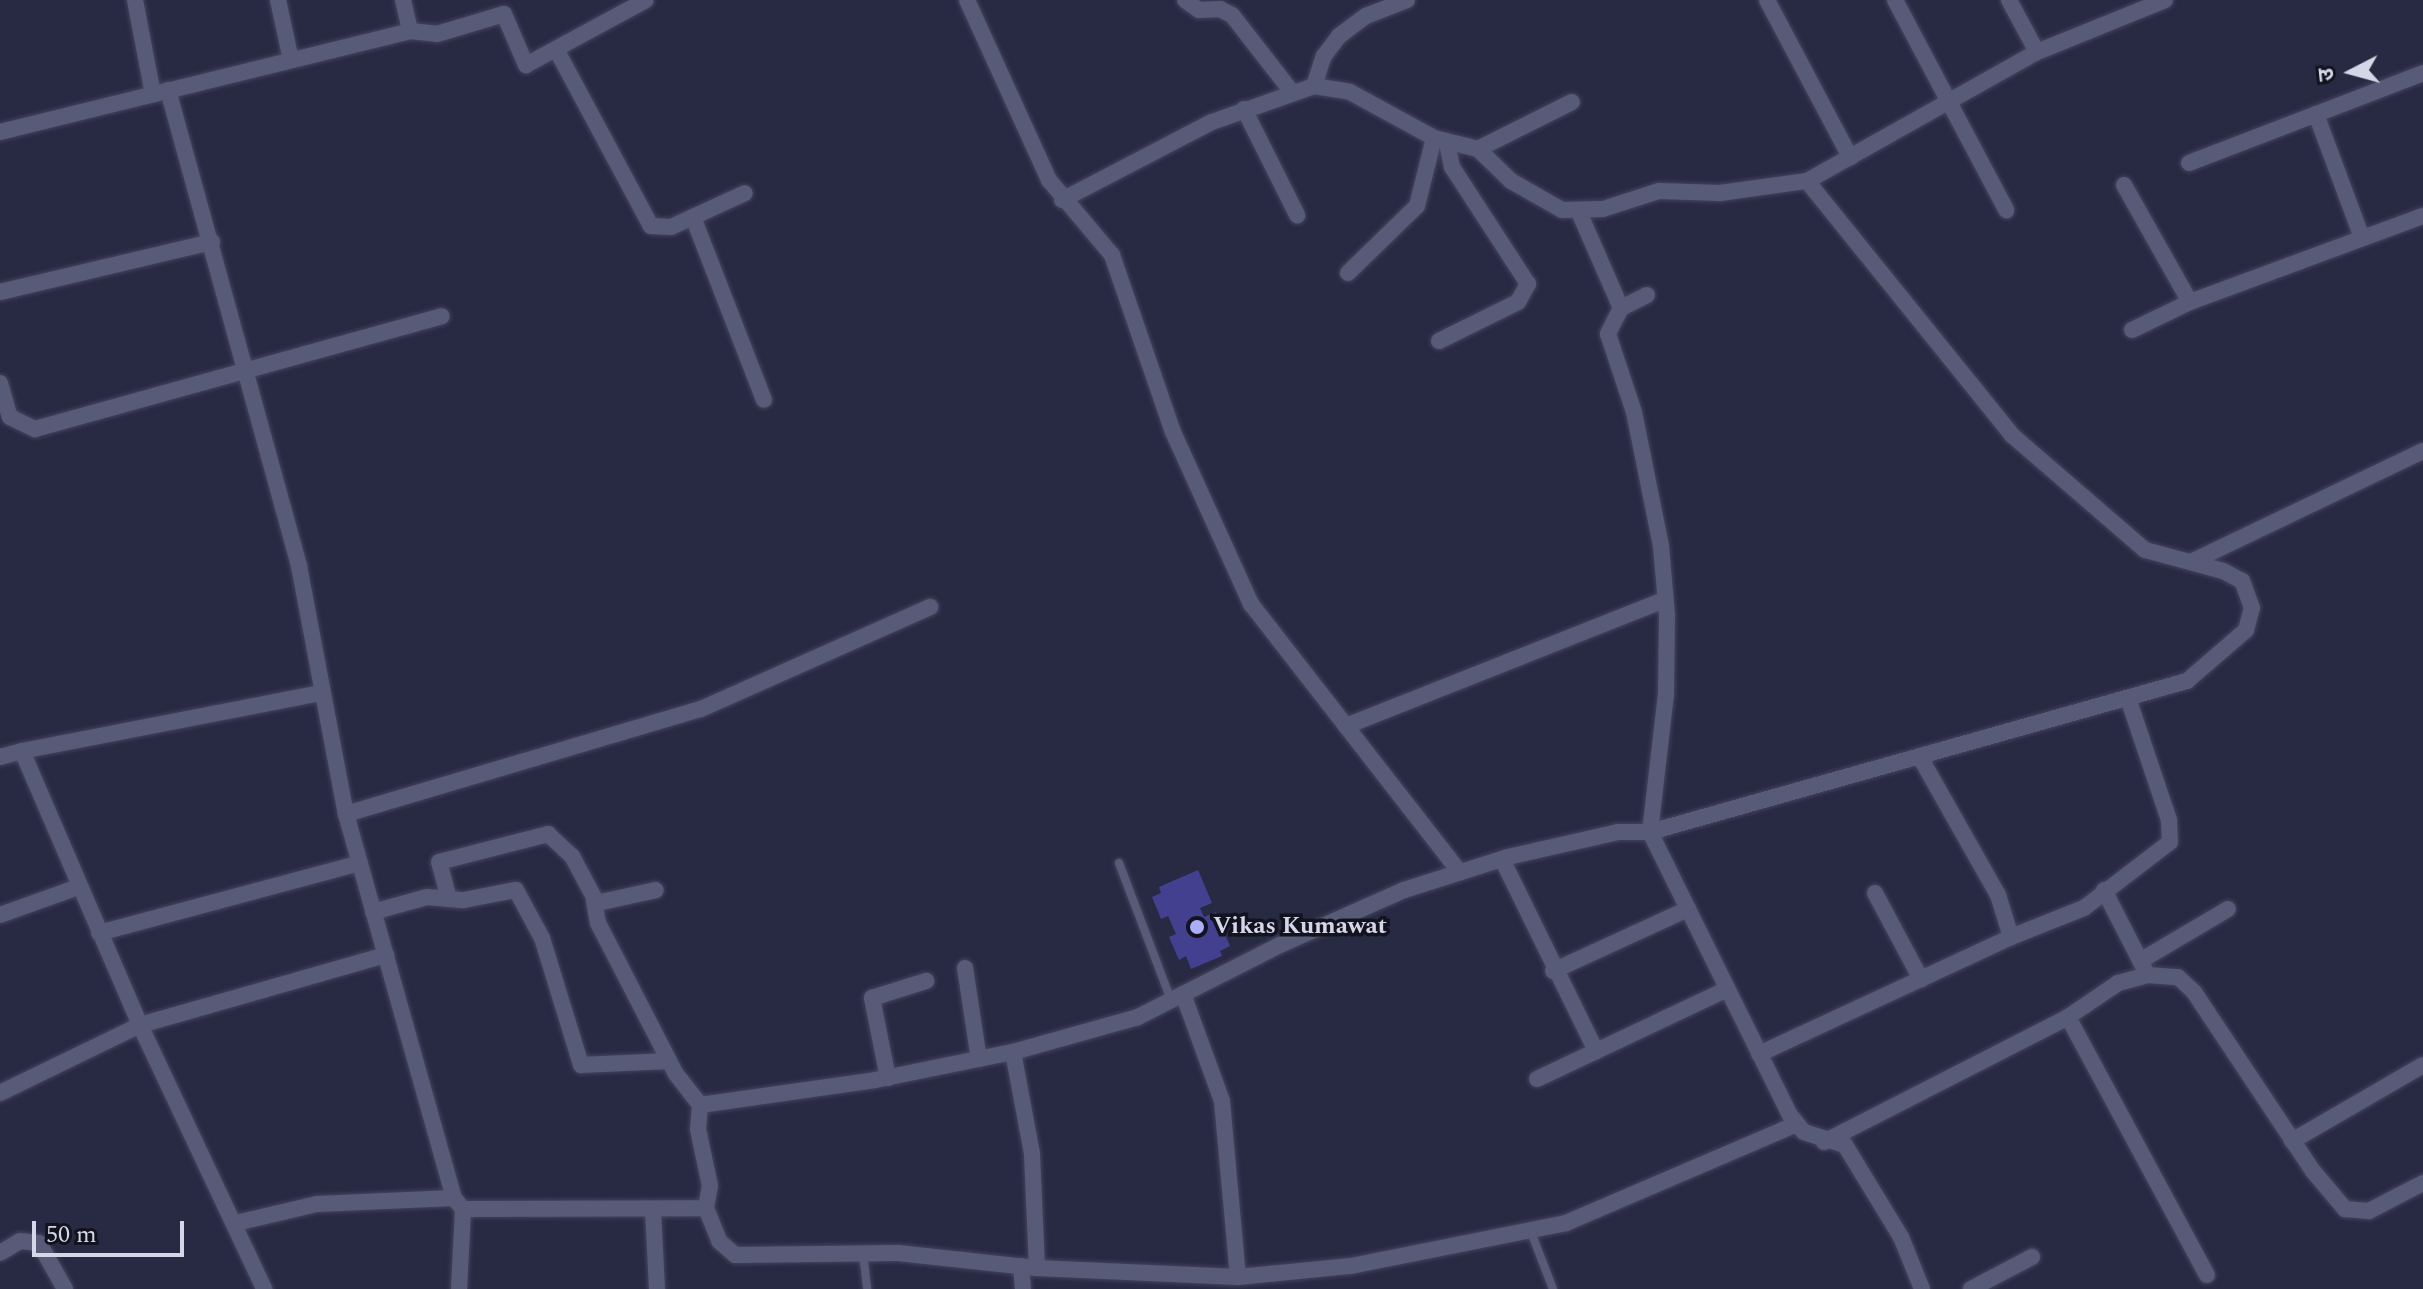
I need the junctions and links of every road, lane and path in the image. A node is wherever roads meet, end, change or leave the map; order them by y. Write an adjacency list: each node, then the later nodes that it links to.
1 (135, 0): 18 (street)
2 (278, 0): 15 (street)
3 (403, 0): 12 (street)
4 (646, 0): 13 (street)
5 (967, 0): 32 (street)
6 (1185, 0): 19 (street)
7 (1407, 0): 17 (street)
8 (1767, 0): 27 (street)
9 (1895, 0): 20 (street)
10 (2009, 0): 14 (street)
11 (2165, 0): 14 (street)
12 (410, 31): 13 (street); 15 (street)
13 (556, 49): 37 (street)
14 (2037, 52): 20 (street)
15 (291, 60): 18 (street)
16 (2423, 73): 23 (street)
17 (1314, 86): 19 (street); 25 (street)
18 (160, 92): 24 (street); 39 (street)
19 (1292, 92): 22 (street)
20 (1952, 101): 27 (street); 33 (street)
21 (1572, 102): 26 (street)
22 (1244, 109): 32 (street); 35 (street)
23 (2316, 114): 28 (street); 38 (street)
24 (0, 132)
25 (1440, 140): 26 (street); 40 (street); 47 (street)
26 (1478, 149): 34 (street)
27 (1850, 157): 29 (street)
28 (2189, 163)
29 (1807, 181): 34 (street); 52 (street)
30 (2124, 185): 43 (street)
31 (745, 193): 37 (street)
32 (1062, 200): 57 (street)
33 (2006, 210)
34 (1579, 212): 44 (street)
35 (1297, 215)
36 (2423, 216): 38 (street)
37 (693, 217): 50 (street)
38 (2362, 238): 43 (street)
39 (212, 242): 41 (street); 48 (street)
40 (1348, 273)
41 (0, 292)
42 (1647, 295): 44 (street)
43 (2190, 302): 46 (street)
44 (1621, 308): 53 (street)
45 (442, 316): 48 (street)
46 (2132, 330)
47 (1439, 341)
48 (248, 370): 49 (street); 55 (street)
49 (0, 383)
50 (764, 400)
51 (2423, 451): 52 (street)
52 (2191, 562): 56 (street)
53 (1665, 600): 57 (street); 62 (street)
54 (930, 607): 61 (street)
55 (321, 693): 58 (street); 61 (street)
56 (2128, 698): 60 (street); 69 (street)
57 (1346, 726): 66 (street)
58 (22, 751): 59 (street); 67 (street)
59 (0, 757)
60 (1920, 757): 62 (street); 78 (street)
61 (346, 814): 64 (street)
62 (1650, 832): 63 (street); 73 (street)
63 (1502, 859): 66 (street); 82 (street)
64 (360, 863): 75 (street); 77 (street)
65 (1119, 863): 86 (lane)
66 (1460, 872): 86 (street)
67 (78, 887): 76 (street); 77 (street)
68 (656, 890): 72 (street)
69 (2104, 890): 78 (street); 81 (street)
70 (1875, 893): 83 (street)
71 (449, 899): 72 (street); 75 (street); 93 (street)
72 (594, 901): 93 (street)
73 (1688, 909): 82 (street); 85 (street)
74 (2228, 909): 81 (street)
75 (373, 912): 79 (street)
76 (0, 915)
77 (99, 933): 88 (street)
78 (2011, 937): 83 (street)
79 (386, 955): 88 (street); 103 (street)
80 (965, 968): 92 (street)
81 (2144, 968): 87 (street); 100 (street)
82 (1553, 971): 89 (street)
83 (1921, 979): 91 (street)
84 (926, 981): 95 (street)
85 (1727, 989): 89 (street); 91 (street)
86 (1177, 997): 90 (street); 113 (street)
87 (2068, 1017): 101 (street); 112 (street)
88 (140, 1025): 97 (street); 106 (street)
89 (1596, 1051): 96 (street)
90 (1013, 1052): 92 (street); 111 (street)
91 (1759, 1054): 99 (street)
92 (979, 1059): 95 (street)
93 (669, 1061): 98 (street)
94 (2423, 1065): 100 (street)
95 (888, 1078): 98 (street)
96 (1537, 1079)
97 (0, 1093)
98 (700, 1105): 104 (street)
99 (1797, 1124): 101 (street); 107 (street)
100 (2292, 1141): 102 (street)
101 (1824, 1142): 121 (street)
102 (2423, 1183)
103 (459, 1204): 105 (street); 106 (street); 116 (street)
104 (706, 1208): 105 (street); 109 (street)
105 (653, 1210): 117 (street)
106 (236, 1223): 115 (street)
107 (1531, 1232): 113 (street); 120 (lane)
108 (0, 1253): 114 (street)
109 (863, 1254): 111 (street); 118 (lane)
110 (2032, 1257): 122 (street)
111 (1029, 1267): 113 (street); 119 (street)
112 (2207, 1275)
113 (1238, 1277)
114 (65, 1289)
115 (264, 1289)
116 (459, 1289)
117 (657, 1289)
118 (867, 1289)
119 (1023, 1289)
120 (1553, 1289)
121 (1922, 1289)
122 (1971, 1289)

